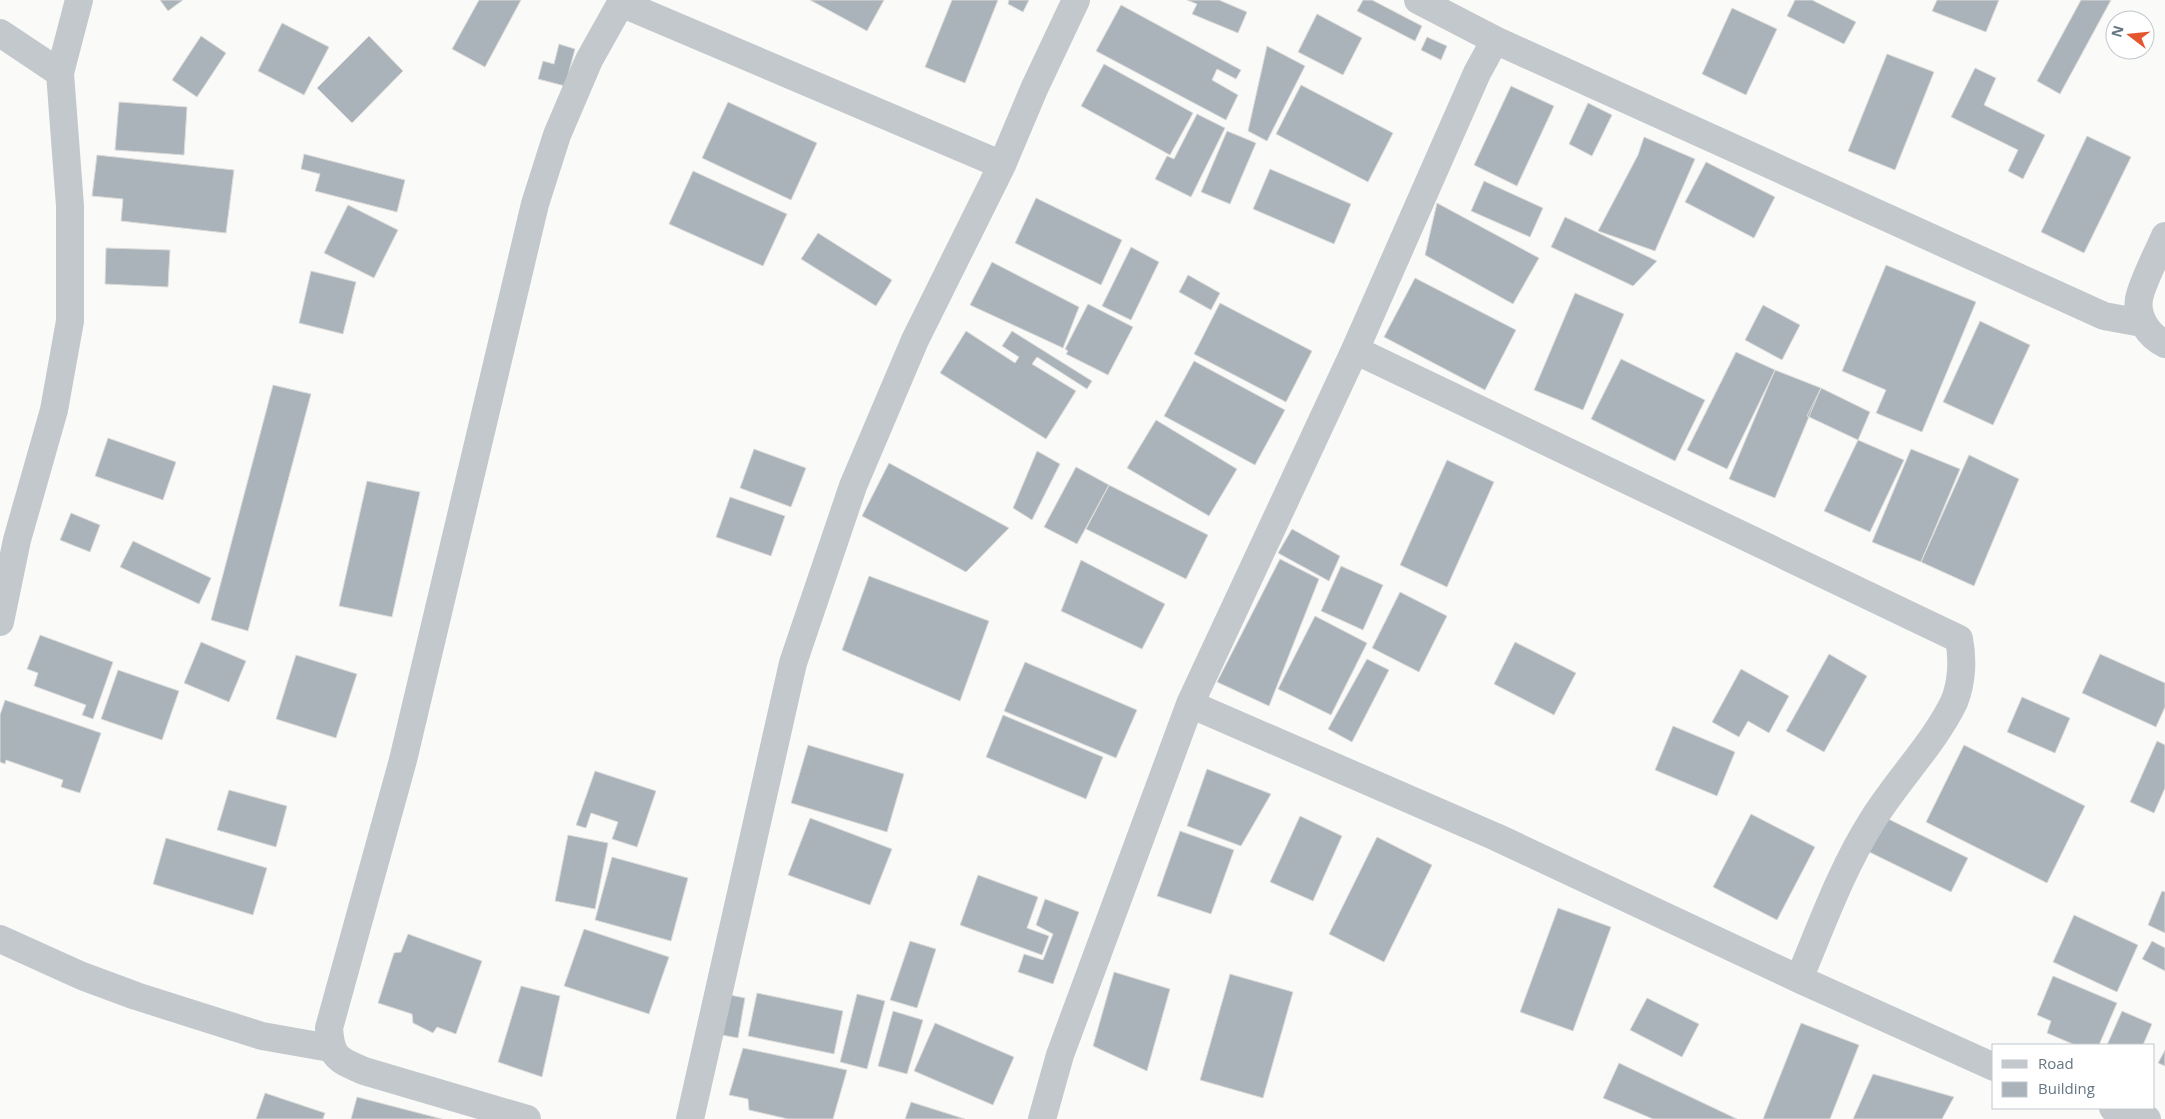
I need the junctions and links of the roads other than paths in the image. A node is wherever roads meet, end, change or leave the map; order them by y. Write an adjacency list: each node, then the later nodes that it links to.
1 (79, 0): 7 (street)
2 (1076, 0): 8 (street)
3 (1418, 0): 6 (street)
4 (619, 1): 8 (street); 18 (street)
5 (0, 33): 7 (street)
6 (1495, 40): 10 (street); 12 (street)
7 (60, 73): 13 (street)
8 (1002, 165): 22 (street)
9 (2165, 236): 10 (street)
10 (2142, 323): 11 (street)
11 (2165, 344)
12 (1356, 350): 15 (street); 17 (street)
13 (9, 536): 14 (street)
14 (0, 622)
15 (1190, 704): 17 (street); 23 (street)
16 (0, 939): 18 (street)
17 (1799, 979): 19 (street)
18 (330, 1048): 21 (street)
19 (1992, 1066)
20 (2116, 1109): 24 (street)
21 (517, 1118)
22 (690, 1119)
23 (1042, 1119)
24 (2146, 1119)

